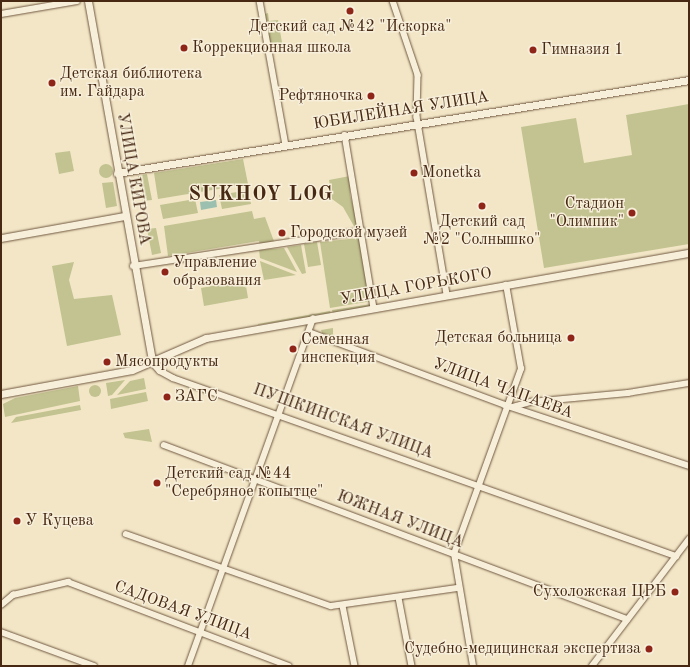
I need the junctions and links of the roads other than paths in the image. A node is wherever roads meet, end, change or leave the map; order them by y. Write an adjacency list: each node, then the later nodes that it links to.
1 (77, 1): 5 (street)
2 (88, 1): 10 (street, УЛИЦА КИРОВА)
3 (260, 1): 9 (street)
4 (393, 1): 7 (street)
5 (1, 14)
6 (689, 80): 7 (street, ЮБИЛЕЙНАЯ УЛИЦА)
7 (418, 122): 8 (street, ЮБИЛЕЙНАЯ УЛИЦА); 17 (street)
8 (345, 135): 9 (street, ЮБИЛЕЙНАЯ УЛИЦА); 12 (street)
9 (286, 145): 10 (street, ЮБИЛЕЙНАЯ УЛИЦА)
10 (117, 174): 11 (street, УЛИЦА КИРОВА)
11 (125, 216): 13 (street); 15 (street, УЛИЦА КИРОВА)
12 (362, 231): 15 (street); 18 (street)
13 (1, 238)
14 (689, 253): 16 (street, УЛИЦА ГОРЬКОГО)
15 (134, 266): 21 (street, УЛИЦА КИРОВА)
16 (506, 285): 17 (street, УЛИЦА ГОРЬКОГО); 24 (street)
17 (447, 295): 18 (street, УЛИЦА ГОРЬКОГО)
18 (374, 309): 19 (street, УЛИЦА ГОРЬКОГО)
19 (314, 319): 20 (street); 21 (street, УЛИЦА ГОРЬКОГО)
20 (309, 332): 24 (street, УЛИЦА ЧАПАЕВА); 26 (street)
21 (152, 362): 23 (street); 26 (street, ПУШКИНСКАЯ УЛИЦА)
22 (689, 383): 25 (street)
23 (1, 394)
24 (505, 405): 25 (street, УЛИЦА ЧАПАЕВА); 30 (street)
25 (512, 407): 28 (street, УЛИЦА ЧАПАЕВА)
26 (281, 415): 29 (street); 30 (street, ПУШКИНСКАЯ УЛИЦА)
27 (164, 445): 29 (street, ЮЖНАЯ УЛИЦА)
28 (689, 465)
29 (257, 480): 33 (street, ЮЖНАЯ УЛИЦА); 35 (street)
30 (477, 485): 33 (street); 34 (street, ПУШКИНСКАЯ УЛИЦА)
31 (126, 534): 35 (street)
32 (689, 538): 34 (street)
33 (454, 554): 36 (street); 40 (street, ЮЖНАЯ УЛИЦА)
34 (676, 556): 40 (street)
35 (225, 570): 39 (street); 41 (street)
36 (457, 588): 37 (street); 48 (street)
37 (399, 598): 39 (street); 47 (street)
38 (1, 605): 41 (street, САДОВАЯ УЛИЦА)
39 (343, 606): 46 (street)
40 (627, 619): 49 (street)
41 (202, 631): 44 (street); 45 (street, САДОВАЯ УЛИЦА)
42 (1, 632): 43 (street)
43 (94, 666)
44 (188, 666)
45 (289, 666)
46 (355, 666)
47 (412, 666)
48 (472, 666)
49 (592, 666)

